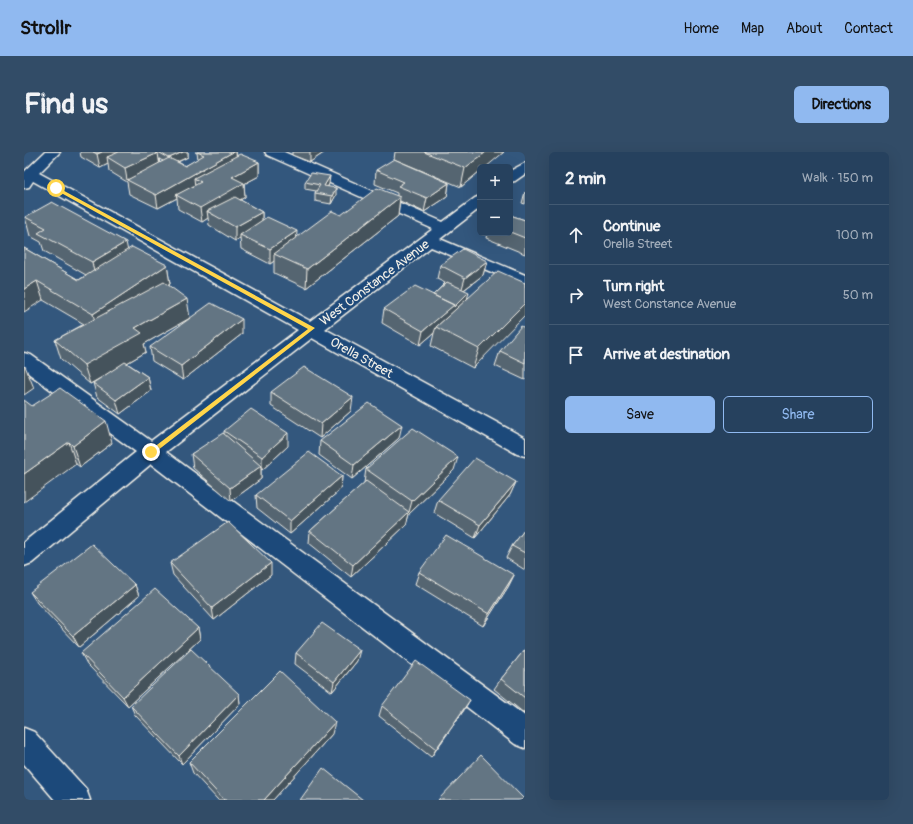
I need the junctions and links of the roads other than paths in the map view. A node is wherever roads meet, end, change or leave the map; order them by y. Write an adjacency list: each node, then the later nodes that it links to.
1 (53, 152): 5 (street)
2 (272, 152): 7 (street)
3 (525, 167): 4 (street)
4 (513, 176)
5 (27, 179): 10 (street, Orella Street)
6 (477, 203): 7 (street, West Constance Avenue)
7 (444, 228): 8 (street, West Constance Avenue)
8 (429, 240): 9 (street); 10 (street, West Constance Avenue)
9 (525, 281)
10 (312, 328): 12 (street, Orella Street); 13 (street, West Constance Avenue)
11 (24, 360): 13 (street)
12 (525, 448)
13 (151, 452): 14 (street, West Constance Avenue); 15 (street)
14 (24, 556)
15 (525, 734)
16 (24, 742): 17 (street)
17 (75, 800)

